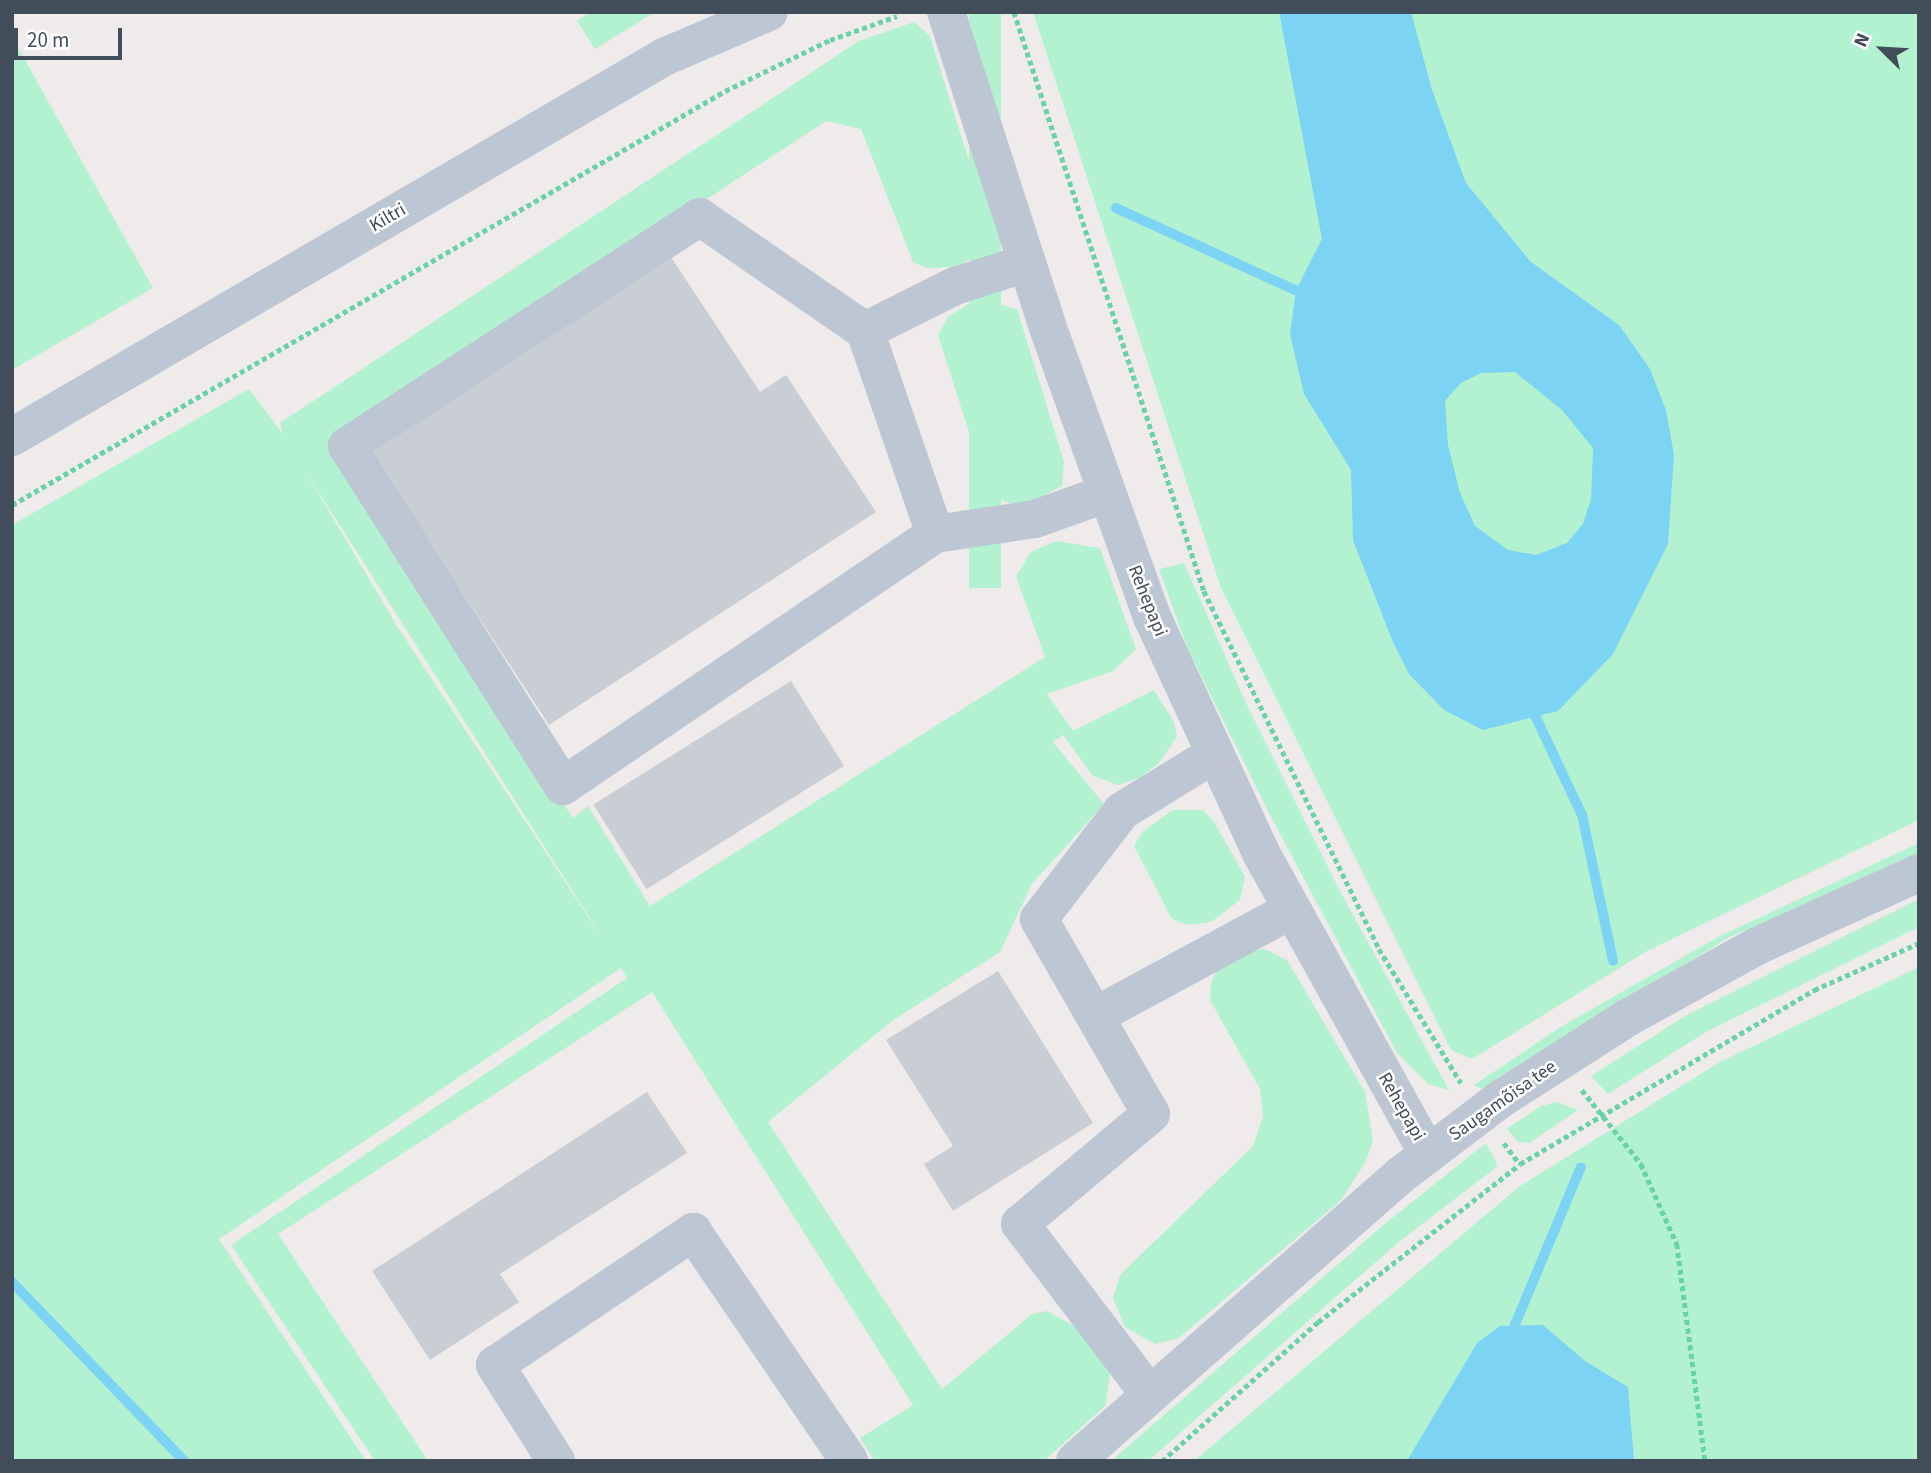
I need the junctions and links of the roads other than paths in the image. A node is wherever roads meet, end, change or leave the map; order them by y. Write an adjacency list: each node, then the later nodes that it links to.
1 (769, 12): 5 (street, Kiltri)
2 (946, 12): 3 (street, Rehepapi)
3 (1027, 263): 4 (street); 6 (street, Rehepapi)
4 (865, 331): 7 (street); 7 (street)
5 (12, 438)
6 (1105, 494): 7 (street); 8 (street, Rehepapi)
7 (935, 534)
8 (1213, 755): 10 (street, Rehepapi); 11 (street)
9 (1919, 873): 12 (street, Saugamõisa tee)
10 (1292, 910): 11 (street); 12 (street, Rehepapi)
11 (1095, 1016): 13 (street)
12 (1428, 1154): 13 (street, Saugamõisa tee)
13 (1150, 1395): 16 (street, Saugamõisa tee)
14 (556, 1461): 15 (street)
15 (849, 1461)
16 (1075, 1461)

